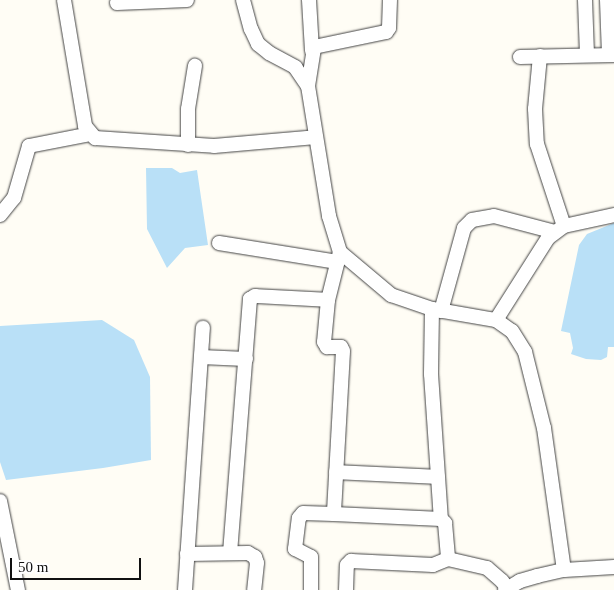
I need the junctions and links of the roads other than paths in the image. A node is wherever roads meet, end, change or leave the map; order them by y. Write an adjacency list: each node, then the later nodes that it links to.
1 (64, 0): 16 (street)
2 (187, 0): 8 (street)
3 (243, 0): 15 (street)
4 (309, 0): 9 (street)
5 (390, 0): 9 (street)
6 (585, 0): 10 (street)
7 (607, 0): 11 (street)
8 (116, 3)
9 (312, 51): 15 (street)
10 (587, 55): 11 (street); 12 (street)
11 (611, 55)
12 (540, 56): 13 (street); 21 (street)
13 (520, 57)
14 (195, 66): 18 (street)
15 (308, 86): 17 (street)
16 (90, 134): 18 (street); 19 (street)
17 (316, 137): 18 (street); 23 (street)
18 (188, 145)
19 (0, 215)
20 (614, 215): 21 (street)
21 (560, 229): 25 (street); 26 (street)
22 (219, 244): 23 (street)
23 (338, 257): 24 (street); 25 (street)
24 (328, 300): 29 (street); 30 (street)
25 (437, 310): 26 (street); 31 (street)
26 (496, 320): 39 (street)
27 (203, 328): 28 (street)
28 (201, 357): 29 (street); 36 (street)
29 (246, 360): 35 (street)
30 (336, 472): 31 (street); 33 (street)
31 (438, 477): 34 (street)
32 (0, 501): 41 (street)
33 (334, 514): 34 (street); 44 (street)
34 (441, 519): 37 (street)
35 (230, 553): 36 (street); 43 (street)
36 (187, 554): 42 (street)
37 (448, 560): 40 (street); 45 (street)
38 (614, 567): 39 (street)
39 (564, 570): 40 (street)
40 (506, 589)
41 (18, 590)
42 (185, 590)
43 (254, 590)
44 (311, 590)
45 (346, 590)

